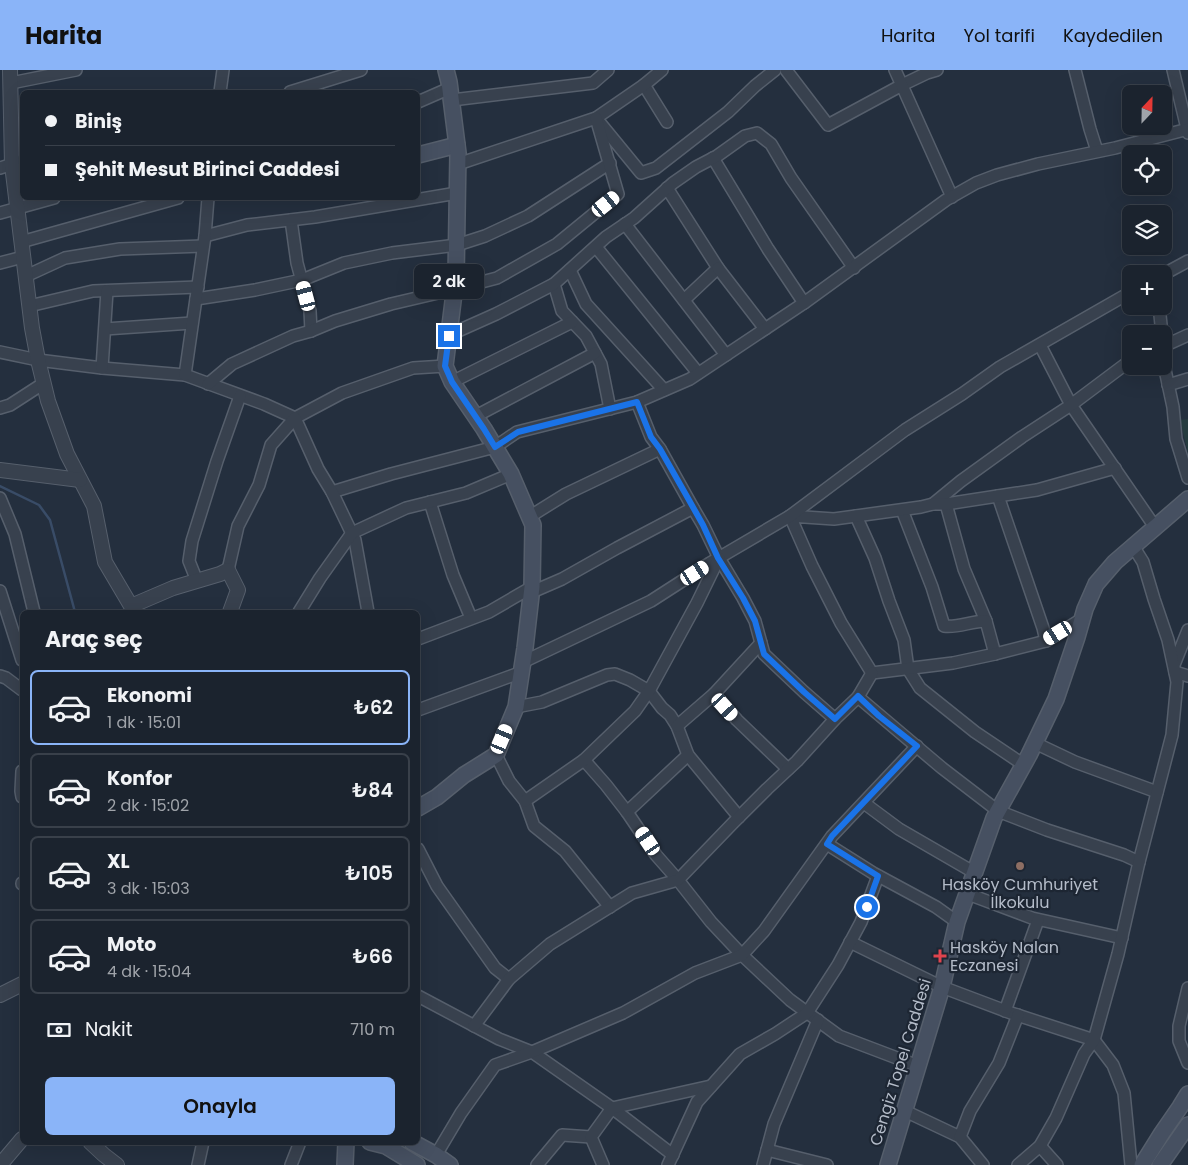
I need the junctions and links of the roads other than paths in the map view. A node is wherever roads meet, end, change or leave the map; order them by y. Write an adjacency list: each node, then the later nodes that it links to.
1 (76, 70): 13 (street)
2 (222, 70): 16 (street)
3 (360, 70): 17 (street)
4 (449, 70): 18 (main road)
5 (608, 70): 18 (street)
6 (662, 70): 14 (street)
7 (775, 70): 21 (street)
8 (786, 70): 15 (street)
9 (895, 70): 15 (street)
10 (937, 70): 15 (street)
11 (1076, 70): 25 (street)
12 (1173, 70): 23 (street)
13 (11, 77): 20 (street)
14 (644, 85): 21 (street); 22 (street)
15 (902, 85): 33 (street)
16 (220, 90)
17 (296, 90)
18 (451, 94): 19 (street); 24 (main road)
19 (420, 102)
20 (6, 115): 30 (street)
21 (596, 118): 28 (street); 29 (street)
22 (667, 122)
23 (1188, 130): 25 (street)
24 (457, 145): 26 (main road); 29 (main road)
25 (1097, 152): 33 (street)
26 (420, 154)
27 (713, 158): 31 (street); 51 (street); 63 (street)
28 (610, 163): 45 (street); 58 (street)
29 (458, 164): 32 (main road)
30 (12, 165): 39 (street)
31 (667, 188): 42 (street); 50 (street)
32 (457, 193): 34 (street); 45 (main road)
33 (952, 196): 51 (street)
34 (420, 199)
35 (47, 200): 39 (street)
36 (171, 200): 44 (street)
37 (208, 200): 43 (street)
38 (416, 200): 41 (street)
39 (18, 209): 40 (street); 44 (street)
40 (0, 213)
41 (291, 220): 43 (street); 55 (street)
42 (626, 224): 46 (street); 62 (street)
43 (204, 241): 54 (street); 57 (street)
44 (21, 242): 47 (street)
45 (457, 245): 55 (street); 58 (main road)
46 (596, 247): 52 (street); 81 (street)
47 (23, 257): 49 (street); 54 (street)
48 (1188, 262): 53 (street)
49 (0, 263)
50 (718, 268): 62 (street); 68 (street)
51 (854, 268): 63 (street)
52 (570, 270): 56 (street); 89 (street)
53 (1172, 270)
54 (26, 276): 64 (street)
55 (302, 280): 61 (street); 69 (street)
56 (554, 284): 65 (street); 71 (street)
57 (198, 287): 59 (street); 61 (street)
58 (455, 290): 69 (street); 71 (main road)
59 (106, 291): 64 (street); 67 (street)
60 (1122, 297): 73 (street)
61 (196, 299): 66 (street)
62 (684, 300): 76 (street)
63 (804, 303): 68 (street)
64 (29, 306): 77 (street)
65 (572, 322): 75 (street); 85 (street)
66 (192, 324): 67 (street); 82 (street)
67 (105, 329): 80 (street)
68 (765, 329): 76 (street)
69 (311, 331): 87 (street)
70 (1188, 335): 72 (street)
71 (449, 336): 78 (main road)
72 (1172, 342)
73 (1040, 345): 92 (street); 113 (street)
74 (0, 352): 77 (street)
75 (595, 353): 94 (street); 95 (street)
76 (726, 355): 81 (street)
77 (38, 360): 80 (street); 86 (street)
78 (445, 366): 85 (main road); 96 (street)
79 (1122, 367): 92 (street)
80 (102, 368): 82 (street)
81 (698, 373): 89 (street)
82 (185, 375): 87 (street)
83 (1166, 375): 88 (street)
84 (1188, 379): 88 (street)
85 (452, 382): 95 (main road)
86 (44, 383): 93 (street); 103 (street)
87 (208, 384): 90 (street)
88 (1168, 385): 102 (street)
89 (664, 390): 91 (street)
90 (240, 396): 96 (street); 121 (street)
91 (637, 402): 94 (street); 98 (street)
92 (1071, 405): 99 (street); 109 (street)
93 (0, 408)
94 (610, 408): 97 (street)
95 (476, 416): 97 (main road)
96 (295, 418): 104 (street); 120 (street)
97 (495, 447): 101 (main road); 104 (street)
98 (660, 449): 111 (street); 115 (street)
99 (1115, 468): 105 (street); 116 (street)
100 (0, 470): 103 (street)
101 (511, 474): 108 (street); 115 (main road)
102 (1188, 478)
103 (80, 480): 124 (street)
104 (332, 492): 117 (street)
105 (998, 496): 110 (street); 134 (street)
106 (0, 498): 125 (street)
107 (1188, 499): 116 (main road, Cengiz Topel Caddesi)
108 (430, 502): 117 (street); 129 (street)
109 (933, 504): 110 (street); 112 (street)
110 (946, 504): 131 (street)
111 (693, 508): 119 (street); 123 (street)
112 (902, 510): 114 (street); 131 (street)
113 (790, 516): 114 (street); 119 (street); 141 (street)
114 (856, 516): 139 (street)
115 (529, 517): 123 (main road)
116 (1155, 527): 118 (main road, Cengiz Topel Caddesi)
117 (352, 533): 127 (street); 128 (street)
118 (1134, 546): 130 (main road, Cengiz Topel Caddesi); 140 (street)
119 (718, 558): 135 (street); 138 (street); 145 (street)
120 (228, 570): 121 (street); 126 (street)
121 (197, 581): 124 (street)
122 (0, 590): 136 (street)
123 (532, 590): 129 (street); 138 (main road)
124 (132, 609)
125 (33, 610)
126 (231, 610)
127 (300, 610)
128 (368, 610)
129 (471, 618): 133 (street)
130 (1082, 619): 134 (street); 152 (main road, Cengiz Topel Caddesi)
131 (986, 621): 137 (street)
132 (1188, 630): 140 (street)
133 (420, 638)
134 (1046, 640): 137 (street)
135 (760, 643): 146 (street); 150 (street)
136 (20, 654)
137 (994, 654): 139 (street)
138 (522, 667): 148 (main road); 149 (street)
139 (908, 669): 141 (street); 157 (street)
140 (1174, 669): 143 (street); 159 (street)
141 (872, 673): 147 (street)
142 (2, 674): 144 (street)
143 (1188, 676)
144 (20, 688)
145 (650, 691): 148 (street); 151 (street); 156 (street)
146 (714, 694): 151 (street); 158 (street)
147 (858, 696): 150 (street); 153 (street)
148 (516, 707): 154 (main road)
149 (420, 709)
150 (835, 719): 158 (street)
151 (677, 726): 155 (street)
152 (1035, 742): 157 (main road, Cengiz Topel Caddesi); 159 (street)
153 (917, 746): 161 (street); 163 (street)
154 (496, 754): 160 (street); 162 (main road)
155 (688, 756): 164 (street); 165 (street)
156 (584, 760): 160 (street); 164 (street)
157 (1024, 765): 163 (main road, Cengiz Topel Caddesi)
158 (788, 769): 165 (street)
159 (1157, 792): 168 (street)
160 (525, 802): 173 (street)
161 (864, 803): 166 (street); 169 (street)
162 (420, 807)
163 (998, 811): 168 (street); 169 (main road, Cengiz Topel Caddesi)
164 (627, 812): 171 (street)
165 (739, 817): 171 (street)
166 (827, 844): 170 (street); 178 (street)
167 (420, 853): 179 (street)
168 (1139, 862): 176 (street)
169 (975, 873): 172 (main road, Cengiz Topel Caddesi)
170 (878, 876): 175 (street); 177 (street)
171 (678, 880): 173 (street); 178 (street)
172 (968, 894): 174 (street); 175 (main road, Cengiz Topel Caddesi)
173 (610, 907): 179 (street)
174 (1038, 920): 176 (street); 185 (street)
175 (957, 922): 181 (main road, Cengiz Topel Caddesi)
176 (1122, 938): 190 (street)
177 (850, 942): 181 (street); 186 (street)
178 (742, 955): 186 (street); 191 (street)
179 (509, 979): 189 (street)
180 (20, 985): 183 (street)
181 (942, 988): 185 (street); 193 (main road, Cengiz Topel Caddesi)
182 (1188, 988): 192 (street)
183 (0, 995)
184 (420, 997): 189 (street)
185 (1005, 1010): 187 (street)
186 (807, 1013): 188 (street); 194 (street)
187 (1018, 1015): 190 (street); 200 (street)
188 (818, 1020): 193 (street); 210 (street)
189 (474, 1026): 191 (street)
190 (1094, 1040): 208 (street); 209 (street)
191 (532, 1052): 196 (street); 211 (street)
192 (1188, 1063)
193 (918, 1066): 197 (main road, Cengiz Topel Caddesi)
194 (711, 1086): 196 (street); 212 (street)
195 (1188, 1094): 229 (main road)
196 (612, 1108): 199 (street); 212 (street)
197 (905, 1111): 200 (street); 224 (main road, Cengiz Topel Caddesi)
198 (1188, 1125): 230 (main road)
199 (591, 1137): 220 (street); 221 (street)
200 (960, 1137): 225 (street)
201 (20, 1141): 213 (street)
202 (93, 1145): 214 (street)
203 (201, 1145): 215 (street)
204 (299, 1145): 216 (street)
205 (346, 1145): 217 (main road)
206 (382, 1145): 218 (main road)
207 (418, 1145): 211 (main road)
208 (1040, 1146): 226 (street); 227 (street)
209 (1129, 1149): 228 (street); 229 (street)
210 (767, 1150): 222 (street); 223 (street)
211 (436, 1155): 219 (main road)
212 (671, 1160)
213 (0, 1165)
214 (117, 1165)
215 (198, 1165)
216 (291, 1165)
217 (345, 1165)
218 (417, 1165)
219 (450, 1165)
220 (537, 1165)
221 (603, 1165)
222 (763, 1165)
223 (827, 1165)
224 (888, 1165)
225 (983, 1165)
226 (1018, 1165)
227 (1057, 1165)
228 (1131, 1165)
229 (1142, 1165)
230 (1160, 1165)

